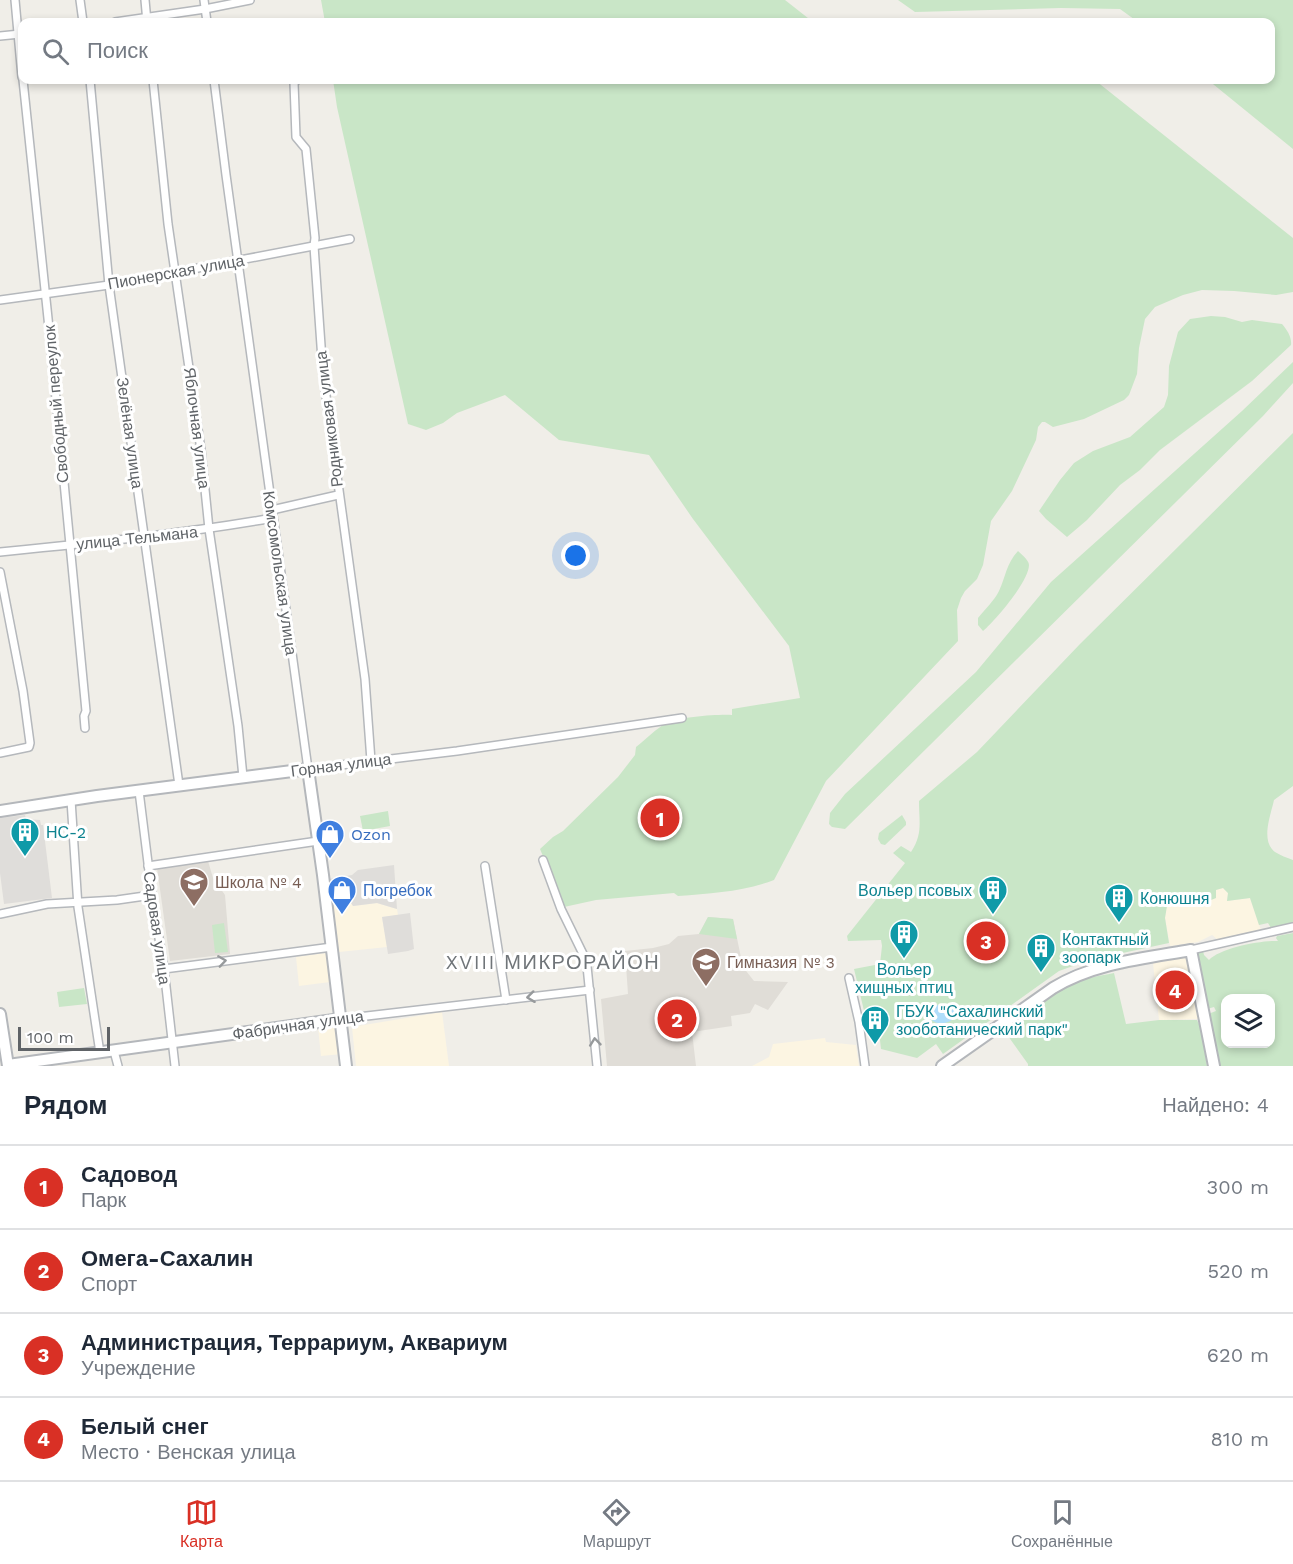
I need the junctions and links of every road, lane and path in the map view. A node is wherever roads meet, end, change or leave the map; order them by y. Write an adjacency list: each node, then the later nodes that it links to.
1 (15, 0): 11 (street, Свободный переулок)
2 (80, 0): 7 (street)
3 (145, 0): 8 (street)
4 (204, 0): 6 (street)
5 (250, 0): 6 (street)
6 (205, 9): 9 (street); 10 (street)
7 (82, 18)
8 (147, 18)
9 (158, 18)
10 (206, 18)
11 (18, 20)
12 (18, 34): 13 (street)
13 (0, 36)
14 (24, 84): 24 (street, Свободный переулок)
15 (90, 84): 23 (street, Зелёная улица)
16 (153, 84): 22 (street, Яблочная улица)
17 (215, 84): 21 (street, Комсомольская улица)
18 (294, 84): 20 (street, Родниковая улица)
19 (350, 239): 20 (street, Пионерская улица)
20 (314, 246): 21 (street, Пионерская улица); 26 (street, Родниковая улица)
21 (238, 261): 22 (street, Пионерская улица); 27 (street, Комсомольская улица)
22 (175, 273): 23 (street, Пионерская улица); 29 (street, Яблочная улица)
23 (109, 285): 24 (street, Пионерская улица); 30 (street, Зелёная улица)
24 (45, 293): 25 (street, Пионерская улица); 31 (street, Свободный переулок)
25 (0, 300)
26 (338, 495): 27 (street); 37 (street, Родниковая улица)
27 (272, 510): 28 (street, Комсомольская улица)
28 (273, 518): 29 (street, улица Тельмана); 38 (street, Комсомольская улица)
29 (209, 529): 30 (street, улица Тельмана); 39 (street, Яблочная улица)
30 (144, 538): 31 (street, улица Тельмана); 40 (street, Зелёная улица)
31 (69, 545): 32 (street, улица Тельмана); 35 (street, Свободный переулок)
32 (0, 552)
33 (0, 572): 36 (street)
34 (682, 718): 37 (street, Горная улица)
35 (85, 728)
36 (0, 753)
37 (371, 761): 38 (street, Горная улица)
38 (308, 769): 39 (street, Горная улица); 44 (street, Комсомольская улица)
39 (243, 777): 40 (street, Горная улица)
40 (179, 785): 41 (street, Горная улица)
41 (139, 790): 42 (street, Горная улица); 46 (street, Садовая улица)
42 (71, 800): 43 (street, Горная улица); 49 (street)
43 (0, 811)
44 (318, 841): 46 (street); 52 (street, Комсомольская улица)
45 (543, 861): 56 (street)
46 (148, 866): 48 (street, Садовая улица)
47 (484, 866): 57 (street)
48 (152, 895): 49 (street); 54 (street, Садовая улица)
49 (78, 902): 50 (street); 62 (street)
50 (0, 914)
51 (1293, 927): 53 (street)
52 (332, 947): 54 (street, one-way to 52); 59 (street, Комсомольская улица)
53 (1191, 950): 69 (street); 70 (street)
54 (164, 969): 60 (street, Садовая улица)
55 (849, 978): 68 (street)
56 (590, 990): 57 (street, Фабричная улица, one-way to 57); 67 (street, one-way to 56)
57 (506, 1000): 59 (street, Фабричная улица)
58 (0, 1014): 63 (street)
59 (341, 1019): 60 (street, Фабричная улица); 66 (street, Комсомольская улица)
60 (171, 1043): 61 (street, Фабричная улица); 65 (street, Садовая улица)
61 (114, 1051): 62 (street, Фабричная улица); 64 (street)
62 (100, 1053): 63 (street, Фабричная улица)
63 (8, 1066)
64 (118, 1066)
65 (175, 1066)
66 (346, 1066)
67 (597, 1066)
68 (865, 1066)
69 (942, 1066)
70 (1214, 1066)

